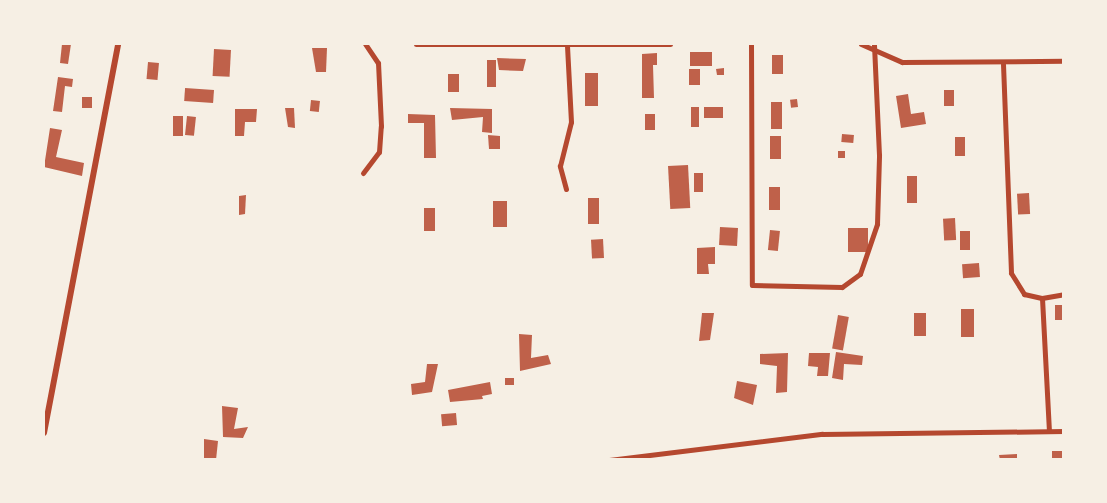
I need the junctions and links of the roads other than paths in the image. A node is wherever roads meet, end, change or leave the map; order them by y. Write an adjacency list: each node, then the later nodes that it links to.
1 (117, 44): 18 (street)
2 (365, 44): 12 (street)
3 (416, 44): 8 (street)
4 (670, 44): 8 (street)
5 (751, 44): 9 (street)
6 (861, 44): 9 (street)
7 (874, 44): 9 (street)
8 (567, 45): 13 (street)
9 (874, 51): 11 (street)
10 (1064, 61): 11 (street)
11 (1003, 64): 15 (street)
12 (363, 173)
13 (566, 189)
14 (1064, 294): 15 (street)
15 (1042, 298): 16 (street)
16 (1049, 431): 17 (street); 19 (street)
17 (1064, 431)
18 (44, 434)
19 (619, 458): 20 (street)
20 (609, 459)

